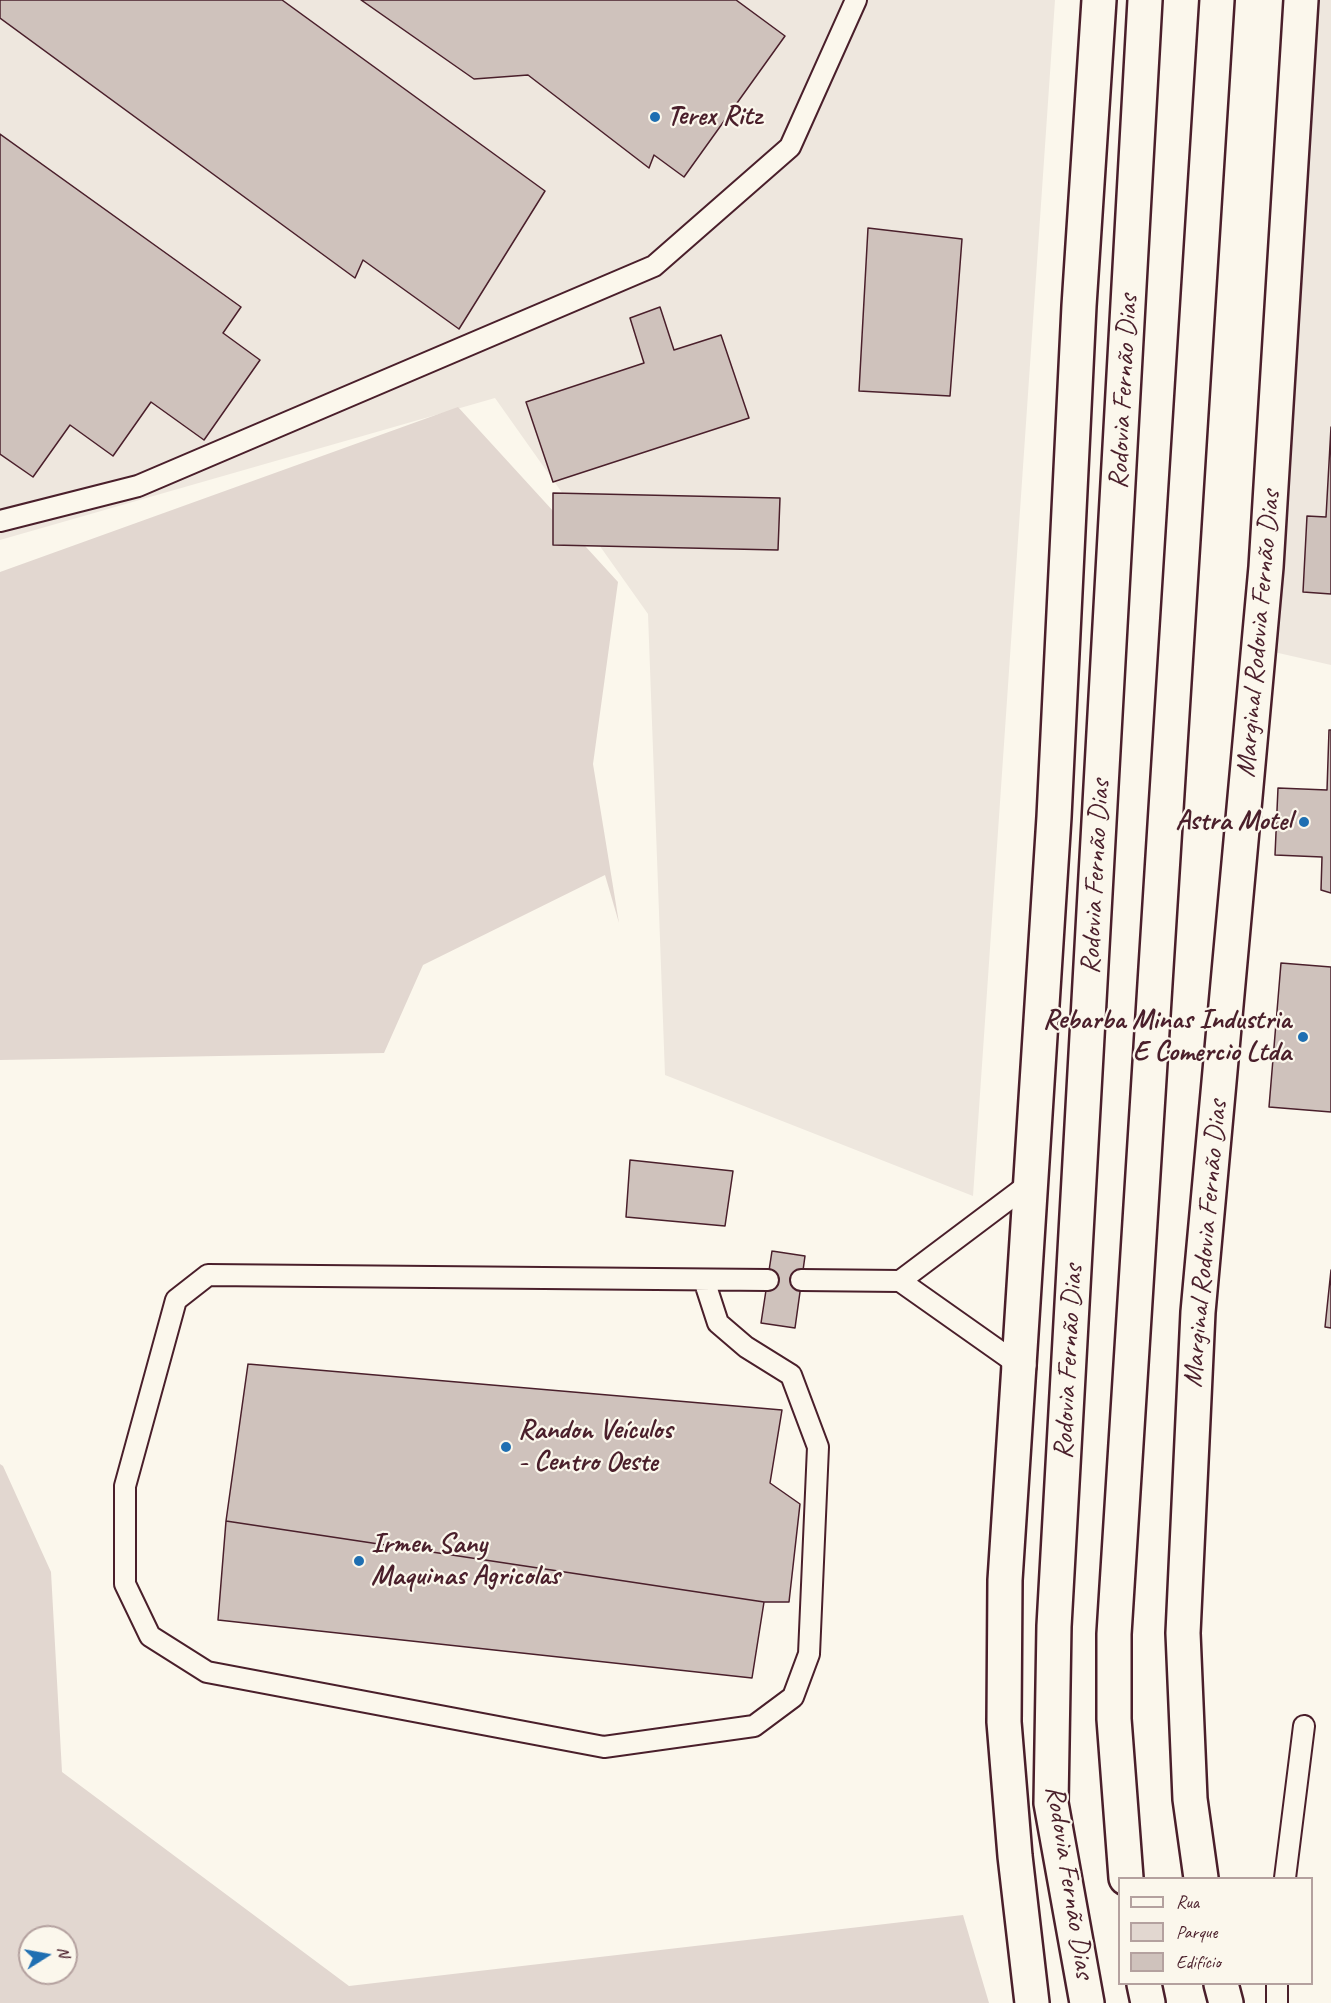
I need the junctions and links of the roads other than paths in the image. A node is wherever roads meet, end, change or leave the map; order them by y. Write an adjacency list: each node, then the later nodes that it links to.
1 (856, 0): 6 (lane)
2 (1099, 0): 7 (main road, Rodovia Fernão Dias)
3 (1145, 0): 21 (main road, Rodovia Fernão Dias)
4 (1217, 0): 14 (main road, Rodovia Fernão Dias)
5 (1301, 0): 15 (main road, Marginal Rodovia Fernão Dias)
6 (0, 521)
7 (1029, 1184): 11 (lane); 12 (main road, Rodovia Fernão Dias)
8 (704, 1280): 8 (lane); 9 (lane)
9 (768, 1280)
10 (801, 1280): 11 (lane)
11 (900, 1281): 12 (lane)
12 (1019, 1365): 20 (main road, Rodovia Fernão Dias)
13 (1304, 1726): 16 (lane)
14 (1126, 1877)
15 (1201, 1877)
16 (1285, 1877)
17 (1144, 1985): 22 (main road)
18 (1222, 1985): 23 (main road)
19 (1277, 1985): 24 (lane)
20 (1032, 2003)
21 (1087, 2003)
22 (1148, 2003)
23 (1226, 2003)
24 (1276, 2003)

